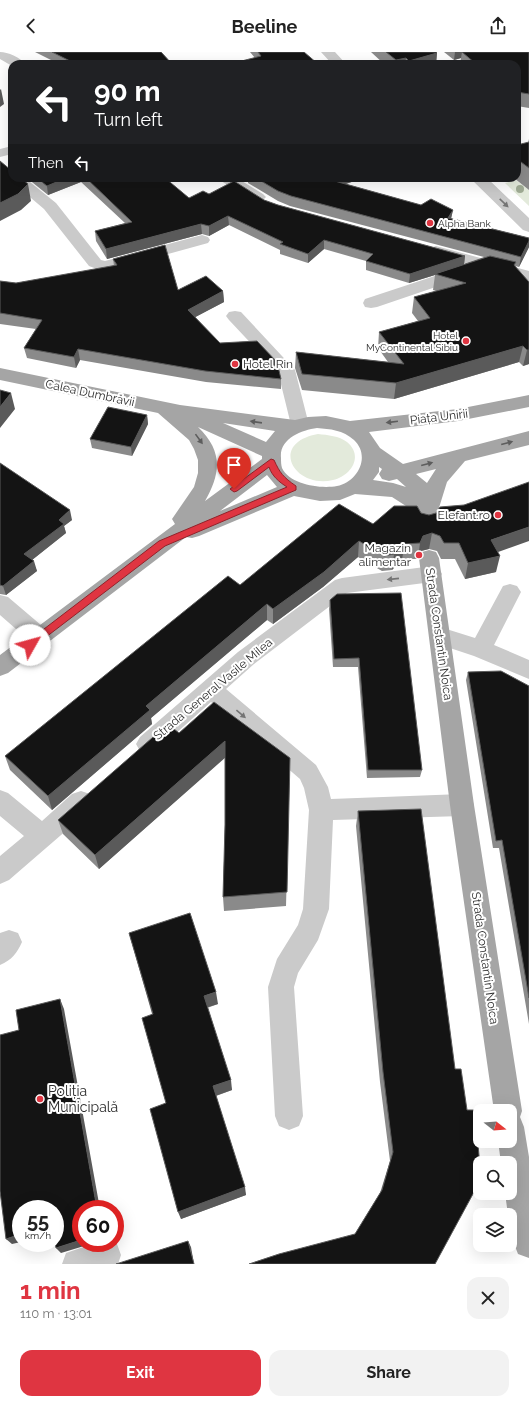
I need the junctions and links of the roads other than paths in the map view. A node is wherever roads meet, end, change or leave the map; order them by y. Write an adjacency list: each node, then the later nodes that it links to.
1 (328, 52): 4 (street)
2 (0, 54): 3 (street)
3 (11, 60)
4 (335, 60)
5 (21, 182): 10 (street)
6 (233, 182): 8 (street)
7 (482, 182): 9 (street, one-way to 9)
8 (271, 205)
9 (529, 227)
10 (202, 240)
11 (418, 246): 12 (street)
12 (486, 264): 13 (street); 14 (street)
13 (529, 276)
14 (371, 303)
15 (236, 316): 20 (street)
16 (0, 374): 18 (main road, Calea Dumbrăvii)
17 (529, 401): 21 (main road, Piața Unirii, one-way to 21)
18 (158, 406): 19 (main road, Calea Dumbrăvii); 30 (main road, one-way to 30)
19 (180, 412): 20 (main road, Calea Dumbrăvii, one-way to 19); 25 (main road, Calea Dumbrăvii)
20 (297, 426): 21 (main road); 25 (main road)
21 (348, 428): 23 (main road)
22 (529, 438): 24 (main road, one-way to 22)
23 (372, 452): 26 (main road); 27 (main road)
24 (460, 455): 26 (main road, one-way to 24); 29 (main road)
25 (271, 457): 28 (main road); 30 (main road)
26 (400, 471): 27 (main road); 29 (main road)
27 (358, 484): 28 (main road); 29 (main road)
28 (294, 488): 30 (main road)
29 (431, 498)
30 (162, 544): 35 (main road)
31 (430, 566): 34 (main road, Strada Constantin Noica); 39 (street, Strada General Vasile Milea, one-way to 39)
32 (510, 592): 36 (street)
33 (0, 603): 35 (street)
34 (440, 636): 36 (street); 43 (main road, Strada Constantin Noica)
35 (40, 637): 38 (main road)
36 (481, 649): 37 (street)
37 (527, 664)
38 (0, 667)
39 (211, 689): 40 (street, Strada General Vasile Milea); 44 (street, one-way to 44)
40 (129, 760)
41 (94, 790): 45 (street)
42 (0, 802): 45 (street)
43 (462, 805): 44 (street); 47 (main road, Strada Constantin Noica)
44 (321, 810): 48 (street)
45 (42, 836): 46 (street)
46 (0, 872)
47 (507, 1104)
48 (289, 1116)
49 (513, 1148): 50 (main road)
50 (529, 1243)
51 (106, 1255): 52 (street)
52 (77, 1264)

